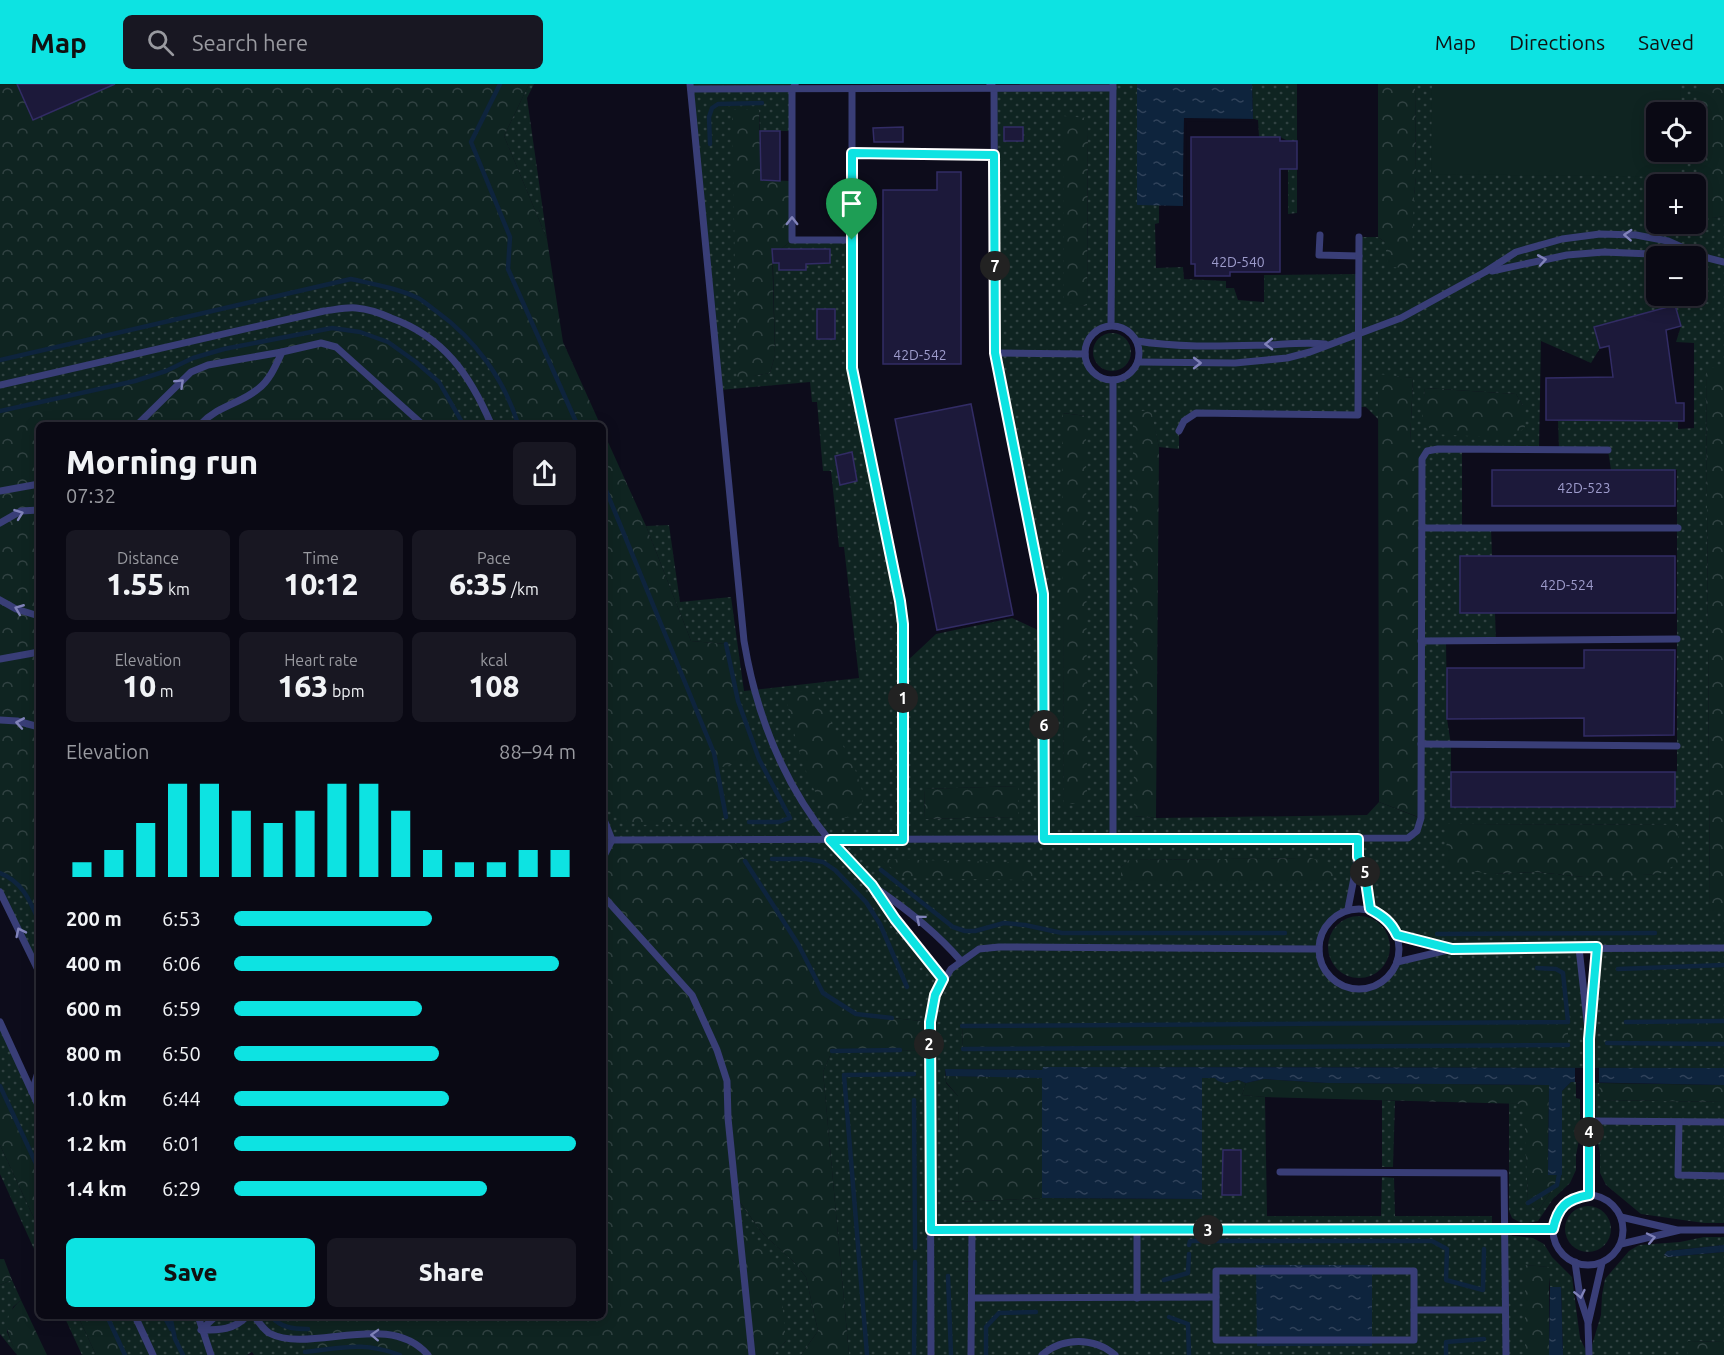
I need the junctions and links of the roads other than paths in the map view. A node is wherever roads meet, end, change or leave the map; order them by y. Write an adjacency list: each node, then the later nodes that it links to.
1 (691, 86): 2 (lane); 59 (lane)
2 (794, 86): 10 (lane); 15 (lane, one-way to 2)
3 (874, 86): 4 (lane); 10 (lane)
4 (903, 86): 5 (lane)
5 (932, 86): 6 (lane)
6 (968, 86): 7 (lane)
7 (992, 86): 8 (lane); 12 (lane)
8 (1021, 86): 9 (lane)
9 (1113, 86): 22 (lane)
10 (852, 89): 11 (lane)
11 (852, 153): 12 (lane); 15 (lane)
12 (994, 155): 27 (lane)
13 (1320, 235): 18 (lane)
14 (1359, 237): 18 (lane)
15 (852, 240): 60 (lane)
16 (1680, 246): 21 (lane, one-way to 21)
17 (1646, 254): 21 (lane, one-way to 17)
18 (1359, 256): 23 (lane)
19 (1706, 257): 20 (lane)
20 (1724, 262)
21 (1485, 272): 23 (lane)
22 (1111, 325): 24 (lane); 28 (lane)
23 (1358, 334): 25 (lane); 36 (lane)
24 (1137, 341): 25 (lane, one-way to 24); 29 (lane)
25 (1328, 345): 29 (lane, one-way to 25)
26 (282, 352): 32 (lane, one-way to 26); 33 (lane); 34 (lane)
27 (995, 353): 28 (lane); 55 (lane)
28 (1085, 354): 30 (lane)
29 (1138, 362): 30 (lane)
30 (1113, 380): 56 (lane)
31 (0, 385): 35 (lane)
32 (140, 422)
33 (203, 422)
34 (420, 422)
35 (490, 422)
36 (1179, 431)
37 (1608, 450): 42 (lane)
38 (36, 485): 39 (lane)
39 (0, 491)
40 (36, 510): 41 (lane, one-way to 40)
41 (0, 523)
42 (1422, 528): 43 (lane); 47 (lane)
43 (1678, 528)
44 (0, 600): 45 (lane, one-way to 44)
45 (36, 615)
46 (1677, 639): 47 (lane)
47 (1422, 641): 52 (lane)
48 (36, 653): 49 (lane)
49 (0, 659)
50 (0, 720): 51 (lane, one-way to 50)
51 (36, 726)
52 (1421, 744): 53 (lane); 57 (lane)
53 (1677, 746)
54 (606, 825): 58 (lane)
55 (1044, 839): 56 (lane); 60 (lane)
56 (1113, 839): 57 (lane)
57 (1358, 839): 62 (lane)
58 (612, 840): 59 (lane); 61 (lane)
59 (830, 840): 60 (lane); 63 (lane)
60 (903, 840)
61 (606, 852)
62 (1358, 857): 66 (lane); 67 (lane)
63 (872, 885): 74 (lane, one-way to 63); 77 (lane)
64 (0, 892): 76 (lane, one-way to 64)
65 (606, 899): 115 (lane)
66 (1348, 909): 67 (lane); 72 (lane)
67 (1370, 909): 68 (lane)
68 (1397, 935): 73 (lane); 75 (lane)
69 (1597, 947): 70 (lane); 71 (lane); 79 (lane)
70 (1579, 948): 73 (lane); 79 (lane)
71 (1724, 948)
72 (1319, 949): 74 (lane); 75 (lane)
73 (1452, 949): 75 (lane)
74 (961, 960): 77 (lane)
75 (1397, 962)
76 (36, 966)
77 (943, 979): 92 (lane)
78 (0, 1022): 81 (lane)
79 (1589, 1039): 83 (lane)
80 (36, 1079): 81 (lane)
81 (32, 1092): 82 (lane)
82 (36, 1101)
83 (1589, 1121): 84 (lane); 88 (lane)
84 (1678, 1122): 85 (lane); 87 (lane)
85 (1724, 1122)
86 (1280, 1172): 90 (lane)
87 (1724, 1176)
88 (1589, 1195): 89 (lane); 91 (lane)
89 (1621, 1217): 95 (lane); 97 (lane)
90 (1504, 1229): 91 (lane); 94 (lane); 103 (lane)
91 (1553, 1229): 98 (lane)
92 (931, 1230): 93 (lane); 116 (lane)
93 (972, 1230): 94 (lane); 100 (lane)
94 (1137, 1230): 101 (lane)
95 (1680, 1230): 96 (lane); 97 (lane, one-way to 95)
96 (1724, 1230)
97 (1621, 1244): 99 (lane)
98 (1575, 1262): 99 (lane); 110 (lane, one-way to 110)
99 (1602, 1263): 110 (lane)
100 (972, 1298): 101 (lane); 117 (lane)
101 (1137, 1298): 102 (lane)
102 (1216, 1298): 104 (lane); 104 (lane)
103 (1505, 1310): 104 (lane); 120 (lane)
104 (1414, 1311)
105 (136, 1319): 112 (lane)
106 (199, 1319): 111 (lane)
107 (213, 1319): 111 (lane)
108 (244, 1319): 111 (lane)
109 (256, 1319): 114 (lane, one-way to 109)
110 (1588, 1324): 121 (lane)
111 (201, 1330): 113 (lane)
112 (153, 1355)
113 (211, 1355)
114 (428, 1355)
115 (752, 1355)
116 (931, 1355)
117 (972, 1355)
118 (1042, 1355): 119 (lane)
119 (1115, 1355)
120 (1506, 1355)
121 (1588, 1355)

